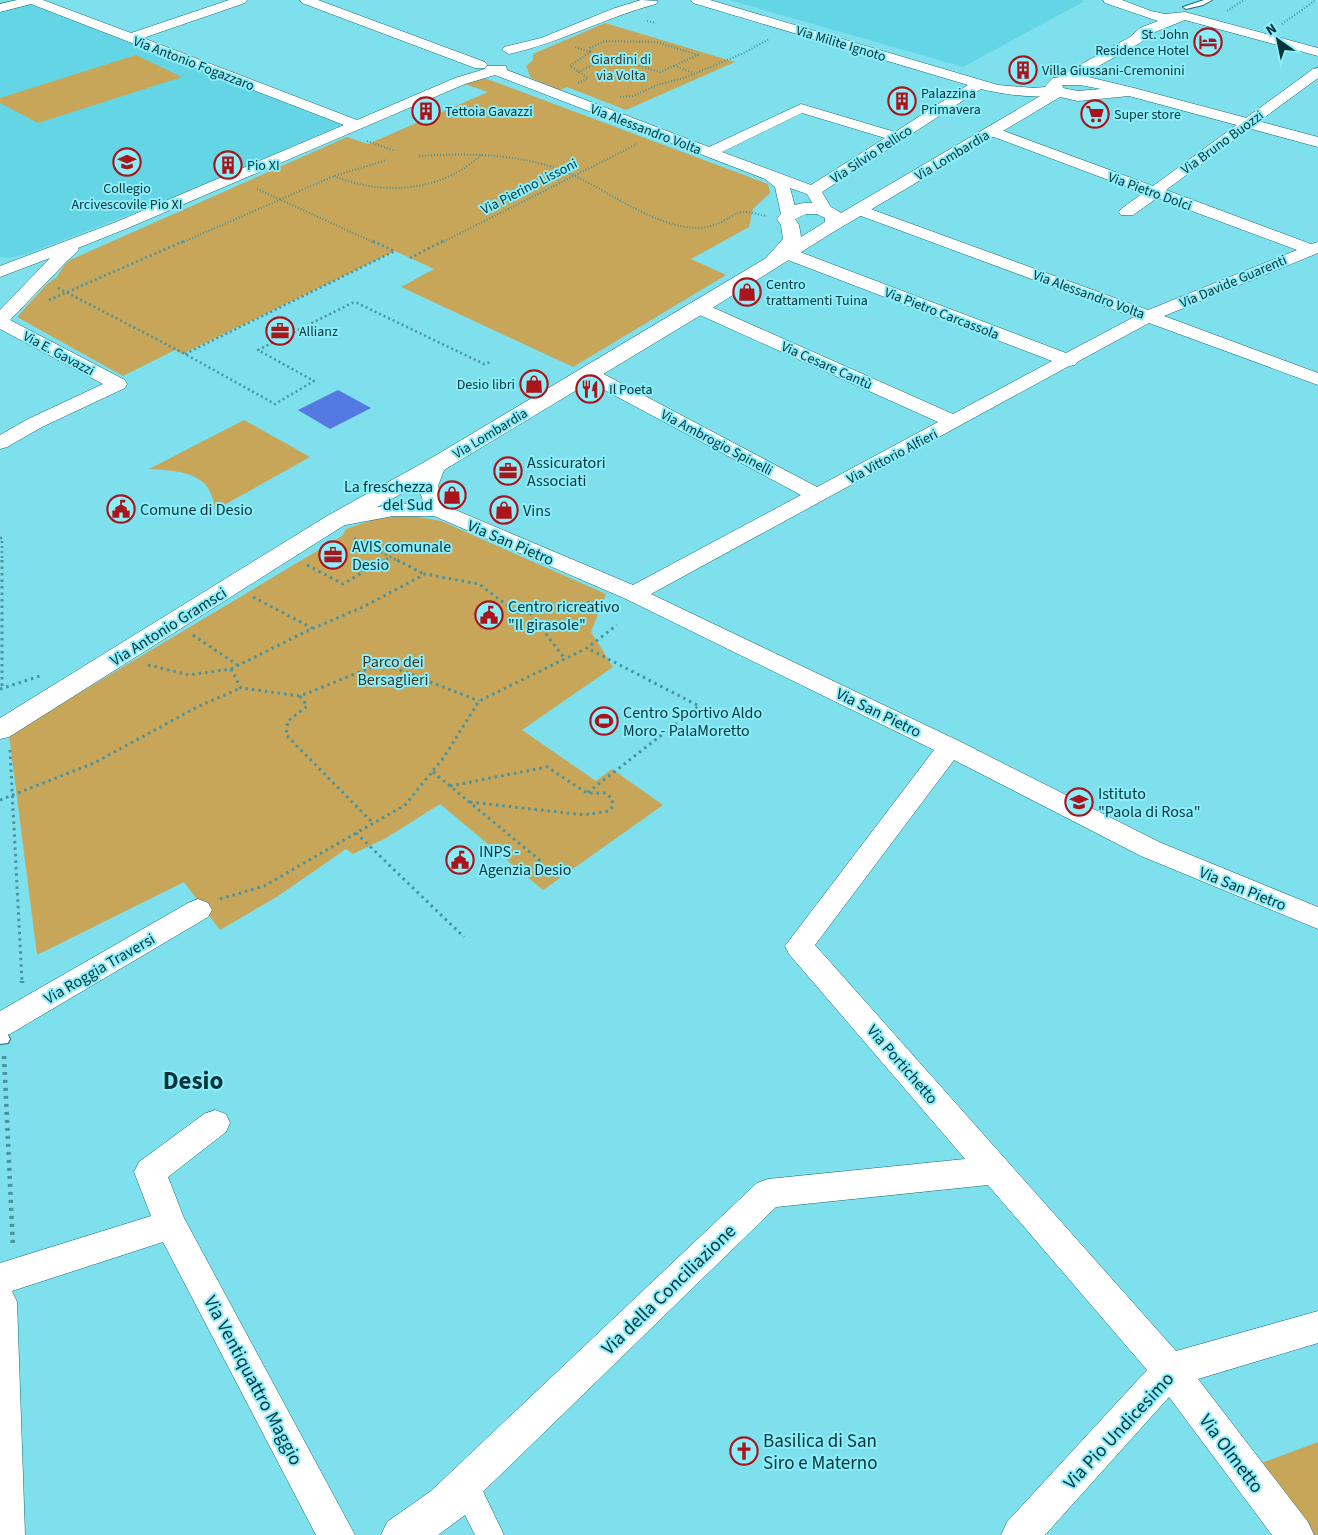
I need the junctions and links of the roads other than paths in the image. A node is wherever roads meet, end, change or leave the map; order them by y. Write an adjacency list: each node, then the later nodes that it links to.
1 (32, 0): 10 (street); 15 (street, Via Antonio Fogazzaro)
2 (241, 0): 15 (street)
3 (306, 0): 18 (street, Via Alessandro Volta)
4 (636, 0): 12 (street)
5 (654, 0): 12 (street)
6 (683, 0): 8 (street, Via Milite Ignoto)
7 (1209, 0): 13 (lane)
8 (700, 1): 21 (street, Via Milite Ignoto)
9 (1111, 1): 11 (street)
10 (0, 8)
11 (1144, 9): 13 (street); 14 (street)
12 (619, 11): 19 (street)
13 (1180, 11): 14 (street, Via Lombardia); 16 (street)
14 (1145, 31): 17 (street, Via Lombardia)
15 (130, 38): 27 (street, Via Antonio Fogazzaro)
16 (1318, 52)
17 (1105, 58): 22 (street, Via Lombardia); 23 (street, Via Lombardia)
18 (489, 62): 19 (street, Via Alessandro Volta); 19 (street); 27 (street)
19 (521, 62): 31 (street, Via Alessandro Volta)
20 (1318, 72): 26 (street, Via Bruno Buozzi)
21 (979, 84): 22 (street, Via Milite Ignoto); 29 (street, Via Silvio Pellico)
22 (1058, 86): 23 (street); 24 (street); 25 (street, Via Lombardia)
23 (1090, 86): 24 (street, Via Lombardia); 26 (street)
24 (1078, 96): 25 (street, Via Lombardia)
25 (1037, 104): 28 (street, Via Lombardia)
26 (1248, 123): 30 (street); 34 (street, Via Bruno Buozzi)
27 (357, 125): 39 (street)
28 (991, 131): 34 (street, Via Pietro Dolci); 35 (street, Via Lombardia)
29 (898, 137): 31 (street); 33 (street, Via Silvio Pellico)
30 (1318, 142)
31 (709, 153): 32 (street, Via Alessandro Volta)
32 (770, 175): 33 (street, Via Alessandro Volta); 37 (street)
33 (813, 192): 38 (street)
34 (1154, 192): 36 (street, Via Bruno Buozzi); 40 (street, Via Pietro Dolci)
35 (863, 208): 38 (street, Via Lombardia); 45 (street, Via Alessandro Volta)
36 (1127, 212)
37 (789, 219): 38 (street); 41 (street, Via Lombardia)
38 (828, 221): 41 (street, Via Lombardia)
39 (122, 225): 42 (street); 46 (street)
40 (1314, 248): 45 (street, Via Davide Guarenti)
41 (778, 258): 44 (street, Via Lombardia); 47 (street, Via Pietro Carcassola)
42 (0, 272)
43 (0, 282): 46 (street)
44 (699, 308): 48 (street, Via Lombardia); 50 (street, Via Cesare Cantù)
45 (1149, 316): 47 (street, Via Vittorio Alfieri); 49 (street, Via Alessandro Volta)
46 (4, 317): 51 (street, Via E. Gavazzi)
47 (1069, 361): 50 (street, Via Vittorio Alfieri)
48 (589, 374): 52 (street, Via Lombardia); 53 (street, Via Ambrogio Spinelli)
49 (1318, 379)
50 (955, 422): 53 (street, Via Vittorio Alfieri)
51 (0, 442)
52 (436, 465): 54 (street); 55 (street, Via Lombardia)
53 (818, 496): 56 (street, Via Vittorio Alfieri)
54 (437, 510): 55 (street, Via San Pietro); 56 (street, Via San Pietro)
55 (330, 524): 57 (street, Via Antonio Gramsci)
56 (634, 594): 58 (street, Via San Pietro)
57 (5, 737)
58 (950, 747): 60 (street, Via San Pietro); 63 (street, Via Portichetto)
59 (198, 910): 61 (street, Via Roggia Traversi)
60 (1318, 918)
61 (7, 1028)
62 (215, 1123): 64 (street, Via Ventiquattro Maggio)
63 (994, 1170): 68 (street, Via Portichetto); 71 (street, Via della Conciliazione)
64 (172, 1225): 65 (street); 70 (street, Via Ventiquattro Maggio)
65 (0, 1279)
66 (0, 1302): 69 (street)
67 (1318, 1326): 68 (street, Via Pio Undicesimo)
68 (1170, 1370): 74 (street, Via Pio Undicesimo); 75 (street, Via Olmetto)
69 (6, 1535)
70 (336, 1535)
71 (400, 1535)
72 (414, 1535): 73 (street)
73 (490, 1535)
74 (1020, 1535)
75 (1295, 1535)

